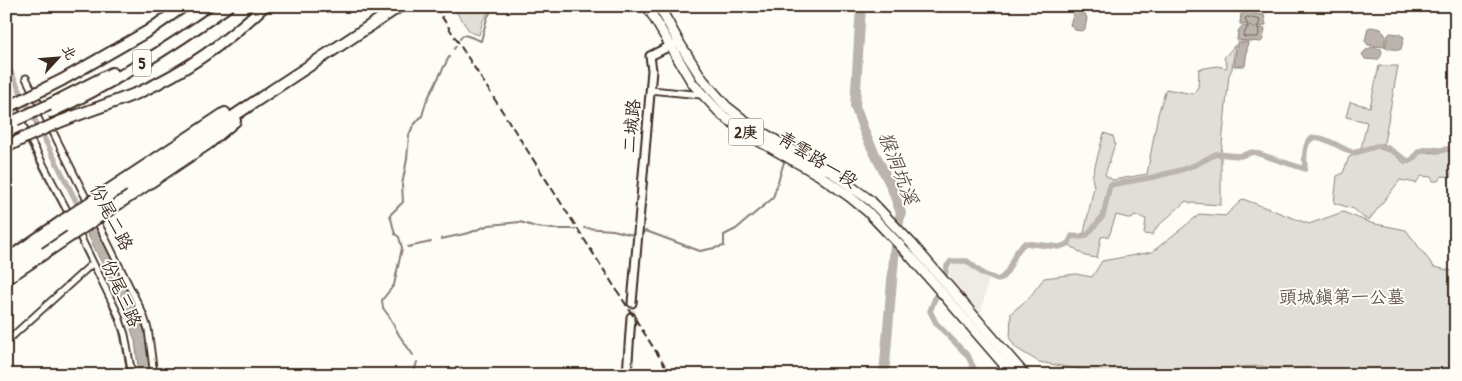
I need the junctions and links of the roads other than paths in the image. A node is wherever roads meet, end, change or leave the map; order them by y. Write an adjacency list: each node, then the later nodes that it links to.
1 (184, 6): 16 (highway, bridge)
2 (216, 6): 17 (highway, 5)
3 (228, 6): 17 (highway, 5)
4 (264, 6): 20 (highway, bridge)
5 (388, 6): 21 (highway)
6 (400, 6): 12 (highway)
7 (647, 6): 8 (main road, 青雲路一段 / 2庚)
8 (658, 11): 9 (main road, 青雲路一段 / 2庚); 10 (main road, 青雲路一段 / 2庚)
9 (680, 44): 10 (street, 二城路); 35 (main road, 青雲路一段 / 2庚)
10 (670, 46): 13 (street, 二城路); 15 (main road, 青雲路一段 / 2庚)
11 (26, 78): 32 (street, 份尾二路)
12 (274, 89): 21 (highway); 27 (highway, bridge)
13 (650, 90): 15 (street); 28 (street, 二城路)
14 (6, 93): 25 (street, 份尾三路)
15 (703, 95): 34 (main road, 青雲路一段 / 2庚)
16 (6, 108)
17 (50, 108): 18 (highway, 5)
18 (14, 124): 19 (highway, 5)
19 (6, 132)
20 (6, 147)
21 (96, 203): 22 (highway, bridge)
22 (64, 223): 23 (highway); 24 (highway); 26 (highway)
23 (6, 252)
24 (6, 260)
25 (93, 263): 30 (street); 31 (street, 份尾三路)
26 (6, 269)
27 (6, 279)
28 (632, 303)
29 (631, 317): 33 (street)
30 (6, 342)
31 (132, 375)
32 (154, 375)
33 (627, 375)
34 (1013, 375)
35 (1026, 375)

